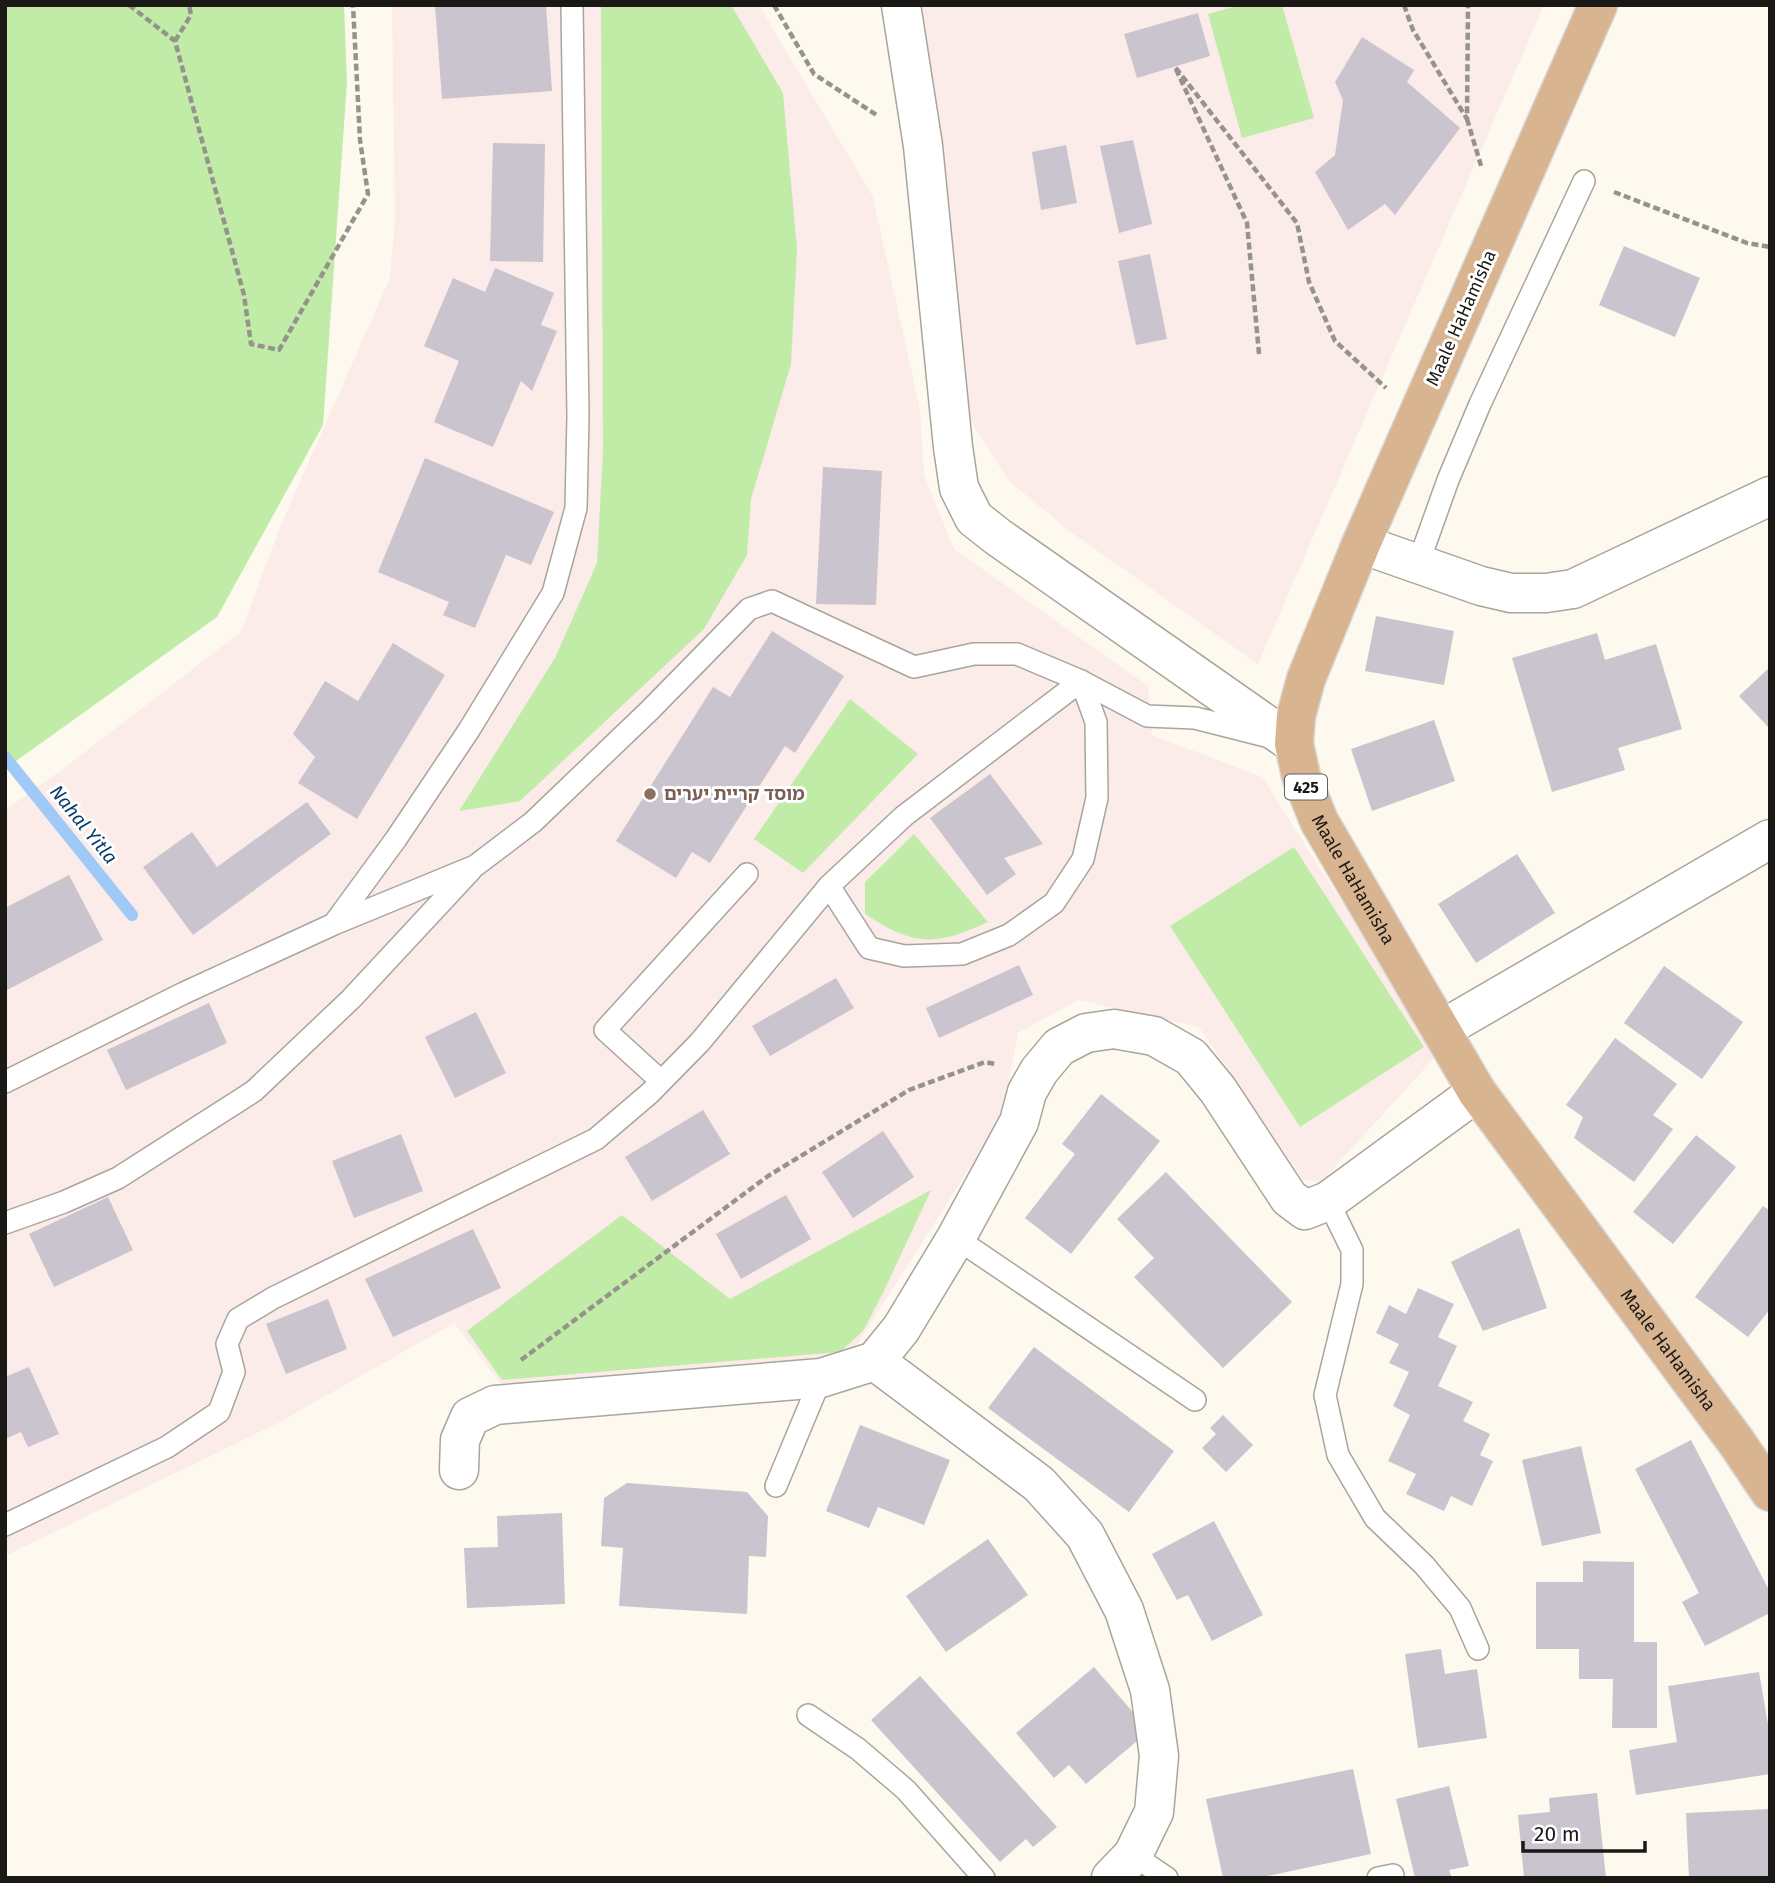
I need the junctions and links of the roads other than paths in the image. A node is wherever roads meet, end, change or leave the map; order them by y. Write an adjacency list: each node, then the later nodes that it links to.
1 (572, 5): 14 (lane)
2 (901, 5): 9 (street)
3 (1598, 5): 6 (main road, Maale HaHamisha / 425)
4 (1584, 181): 7 (lane)
5 (1770, 496): 7 (street)
6 (1361, 544): 7 (street); 9 (main road, Maale HaHamisha / 425)
7 (1418, 564)
8 (1081, 681): 9 (lane); 11 (lane); 13 (lane); 13 (lane)
9 (1294, 744): 15 (main road, Maale HaHamisha / 425)
10 (1770, 839): 15 (street)
11 (475, 866): 14 (lane); 20 (lane)
12 (747, 874): 17 (lane)
13 (829, 886): 17 (lane)
14 (334, 924): 16 (lane)
15 (1441, 1030): 18 (main road, Maale HaHamisha / 425)
16 (5, 1082)
17 (662, 1082): 28 (lane)
18 (1477, 1092): 19 (street); 27 (main road, Maale HaHamisha / 425)
19 (1328, 1201): 21 (street); 29 (lane)
20 (5, 1223)
21 (956, 1238): 22 (street); 24 (lane)
22 (875, 1361): 23 (street); 31 (street)
23 (821, 1378): 25 (street); 26 (lane)
24 (1195, 1399)
25 (459, 1471)
26 (776, 1486)
27 (1770, 1492)
28 (5, 1524)
29 (1478, 1649)
30 (808, 1716): 32 (lane)
31 (1122, 1866): 33 (lane)
32 (984, 1878)
33 (1167, 1878)

